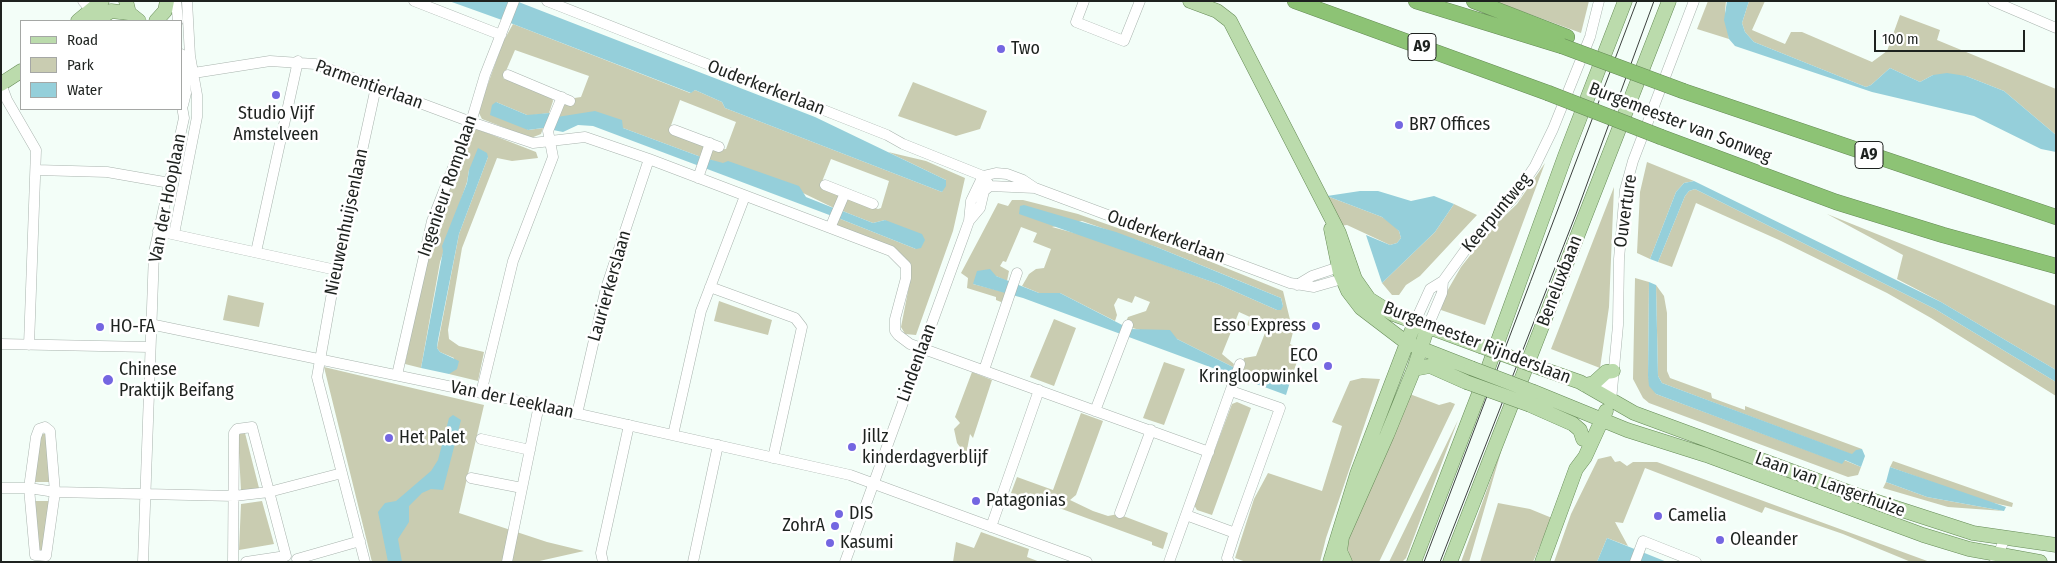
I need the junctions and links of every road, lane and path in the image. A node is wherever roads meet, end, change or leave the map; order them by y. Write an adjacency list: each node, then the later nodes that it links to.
1 (166, 1): 21 (main road)
2 (176, 1): 22 (street)
3 (187, 1): 24 (street)
4 (414, 1): 25 (street)
5 (514, 1): 25 (street, Ingenieur Romplaan)
6 (547, 1): 42 (street, Ouderkerkerlaan)
7 (1084, 1): 8 (street)
8 (1140, 1)
9 (1190, 1): 52 (main road, Burgemeester Rijnderslaan)
10 (1295, 1): 57 (highway, Burgemeester van Sonweg / A9, bridge)
11 (1416, 1): 26 (highway, Burgemeester van Sonweg / A9)
12 (1474, 1): 26 (highway, A9)
13 (1599, 1): 63 (street, Keerpuntweg)
14 (1625, 1): 132 (main road, Beneluxbaan)
15 (1669, 1): 133 (main road, Beneluxbaan)
16 (1694, 1): 76 (street, Ouverture)
17 (1993, 1): 23 (street)
18 (95, 12): 19 (main road); 20 (main road)
19 (132, 12)
20 (80, 20)
21 (157, 20)
22 (178, 20)
23 (2055, 25)
24 (185, 34): 30 (street)
25 (501, 35): 36 (street, Ingenieur Romplaan)
26 (1565, 41): 50 (highway, Burgemeester van Sonweg / A9, bridge)
27 (182, 58): 30 (street, Van der Hooplaan)
28 (298, 61): 30 (street, Parmentierlaan); 33 (street, Parmentierlaan); 56 (street)
29 (20, 72): 32 (main road)
30 (186, 74): 35 (street, Van der Hooplaan); 55 (street, Van der Hooplaan)
31 (508, 75): 38 (street)
32 (1, 84): 34 (street)
33 (376, 86): 36 (street, Parmentierlaan); 58 (street, Nieuwenhuijsenlaan)
34 (4, 101): 40 (street)
35 (182, 103): 43 (street, Van der Hooplaan)
36 (471, 122): 38 (street, Parmentierlaan); 77 (street, Ingenieur Romplaan)
37 (674, 130): 41 (street)
38 (550, 136): 39 (street, Parmentierlaan); 82 (street)
39 (649, 159): 41 (street, Parmentierlaan); 87 (street, Laurierkerslaan)
40 (36, 170): 43 (street); 67 (street)
41 (699, 175): 48 (street, Parmentierlaan)
42 (983, 176): 45 (street); 46 (street, Ouderkerkerlaan); 51 (street, Lindenlaan)
43 (170, 183): 54 (street, Van der Hooplaan)
44 (825, 185): 47 (street)
45 (990, 186): 46 (street, Ouderkerkerlaan); 51 (street, Lindenlaan)
46 (1035, 188): 59 (street, Ouderkerkerlaan)
47 (845, 193): 49 (street); 53 (street)
48 (745, 196): 53 (street, Parmentierlaan); 61 (street)
49 (873, 204)
50 (2056, 217)
51 (969, 221): 69 (street, Lindenlaan)
52 (1330, 221): 59 (main road, Burgemeester Rijnderslaan); 59 (main road, Burgemeester Rijnderslaan)
53 (832, 223): 69 (street, Parmentierlaan)
54 (158, 231): 55 (street); 62 (street, Van der Hooplaan)
55 (174, 234): 56 (street)
56 (256, 252): 58 (street)
57 (2055, 266)
58 (336, 270): 71 (street, Nieuwenhuijsenlaan)
59 (1345, 275): 63 (main road, Burgemeester Rijnderslaan); 65 (main road, Burgemeester Rijnderslaan)
60 (1016, 276): 75 (street)
61 (710, 287): 91 (street); 97 (street)
62 (150, 324): 68 (street, Van der Hooplaan); 71 (street, Van der Leeklaan)
63 (1421, 324): 65 (main road); 70 (main road); 79 (main road, Burgemeester Rijnderslaan, bridge)
64 (1128, 325): 86 (street)
65 (1407, 343): 70 (main road, Burgemeester Rijnderslaan); 130 (main road)
66 (1, 344): 67 (street)
67 (29, 344): 68 (street)
68 (149, 347): 107 (street, Van der Hooplaan)
69 (923, 347): 75 (street); 101 (street, Lindenlaan)
70 (1421, 349): 73 (main road); 74 (main road); 78 (main road, Burgemeester Rijnderslaan)
71 (319, 358): 77 (street, Van der Leeklaan); 99 (street, Nieuwenhuijsenlaan)
72 (1240, 364): 80 (street)
73 (1430, 366): 74 (main road); 78 (main road)
74 (1414, 369): 131 (main road)
75 (984, 370): 81 (street)
76 (1613, 371): 79 (main road); 84 (street, Ouverture)
77 (397, 375): 82 (street, Van der Leeklaan)
78 (1468, 375): 83 (main road, Burgemeester Rijnderslaan, bridge)
79 (1585, 385): 84 (main road, Burgemeester Rijnderslaan)
80 (1232, 386): 96 (street); 112 (street)
81 (1039, 390): 86 (street); 111 (street)
82 (481, 393): 85 (street, Van der Leeklaan)
83 (1532, 398): 88 (main road, Burgemeester Rijnderslaan); 93 (main road)
84 (1606, 398): 88 (main road); 113 (main road, Laan van Langerhuize)
85 (539, 405): 87 (street, Van der Leeklaan); 95 (street)
86 (1095, 411): 90 (street)
87 (577, 414): 89 (street, Van der Leeklaan)
88 (1598, 417): 93 (main road); 98 (main road); 118 (main road, Laan van Langerhuize)
89 (629, 426): 91 (street, Van der Leeklaan); 124 (street)
90 (1151, 430): 96 (street); 109 (street)
91 (673, 436): 94 (street, Van der Leeklaan)
92 (481, 438): 95 (street)
93 (1583, 439): 98 (main road)
94 (718, 445): 97 (street, Van der Leeklaan); 125 (street)
95 (530, 450): 104 (street)
96 (1209, 452): 110 (street)
97 (773, 458): 101 (street, Van der Leeklaan)
98 (1576, 469): 134 (main road)
99 (342, 474): 106 (street); 115 (street, Nieuwenhuijsenlaan)
100 (471, 478): 104 (street)
101 (872, 484): 111 (street, Van der Leeklaan); 126 (street, Lindenlaan)
102 (1, 488): 103 (street)
103 (29, 488): 105 (street); 105 (street); 105 (street)
104 (522, 488): 123 (street)
105 (55, 492): 107 (street)
106 (269, 492): 108 (street); 108 (street); 121 (street)
107 (146, 494): 108 (street); 119 (street, Van der Hooplaan)
108 (234, 496): 120 (street)
109 (1120, 513)
110 (1186, 515): 112 (street); 128 (street)
111 (991, 527): 127 (street, Van der Leeklaan)
112 (1235, 533): 129 (street)
113 (2005, 538): 114 (main road, Laan van Langerhuize); 118 (street)
114 (2020, 540): 116 (main road, Laan van Langerhuize); 118 (street)
115 (360, 541): 117 (street); 122 (street, Nieuwenhuijsenlaan)
116 (2056, 545)
117 (297, 559)
118 (2003, 559): 137 (main road, Laan van Langerhuize)
119 (143, 562)
120 (233, 562)
121 (246, 562)
122 (365, 562)
123 (507, 562)
124 (602, 562)
125 (693, 562)
126 (844, 562)
127 (1087, 562)
128 (1169, 562)
129 (1229, 562)
130 (1330, 562)
131 (1345, 562)
132 (1414, 562)
133 (1450, 562)
134 (1542, 562)
135 (1634, 562): 136 (street)
136 (1696, 562)
137 (2040, 562)

